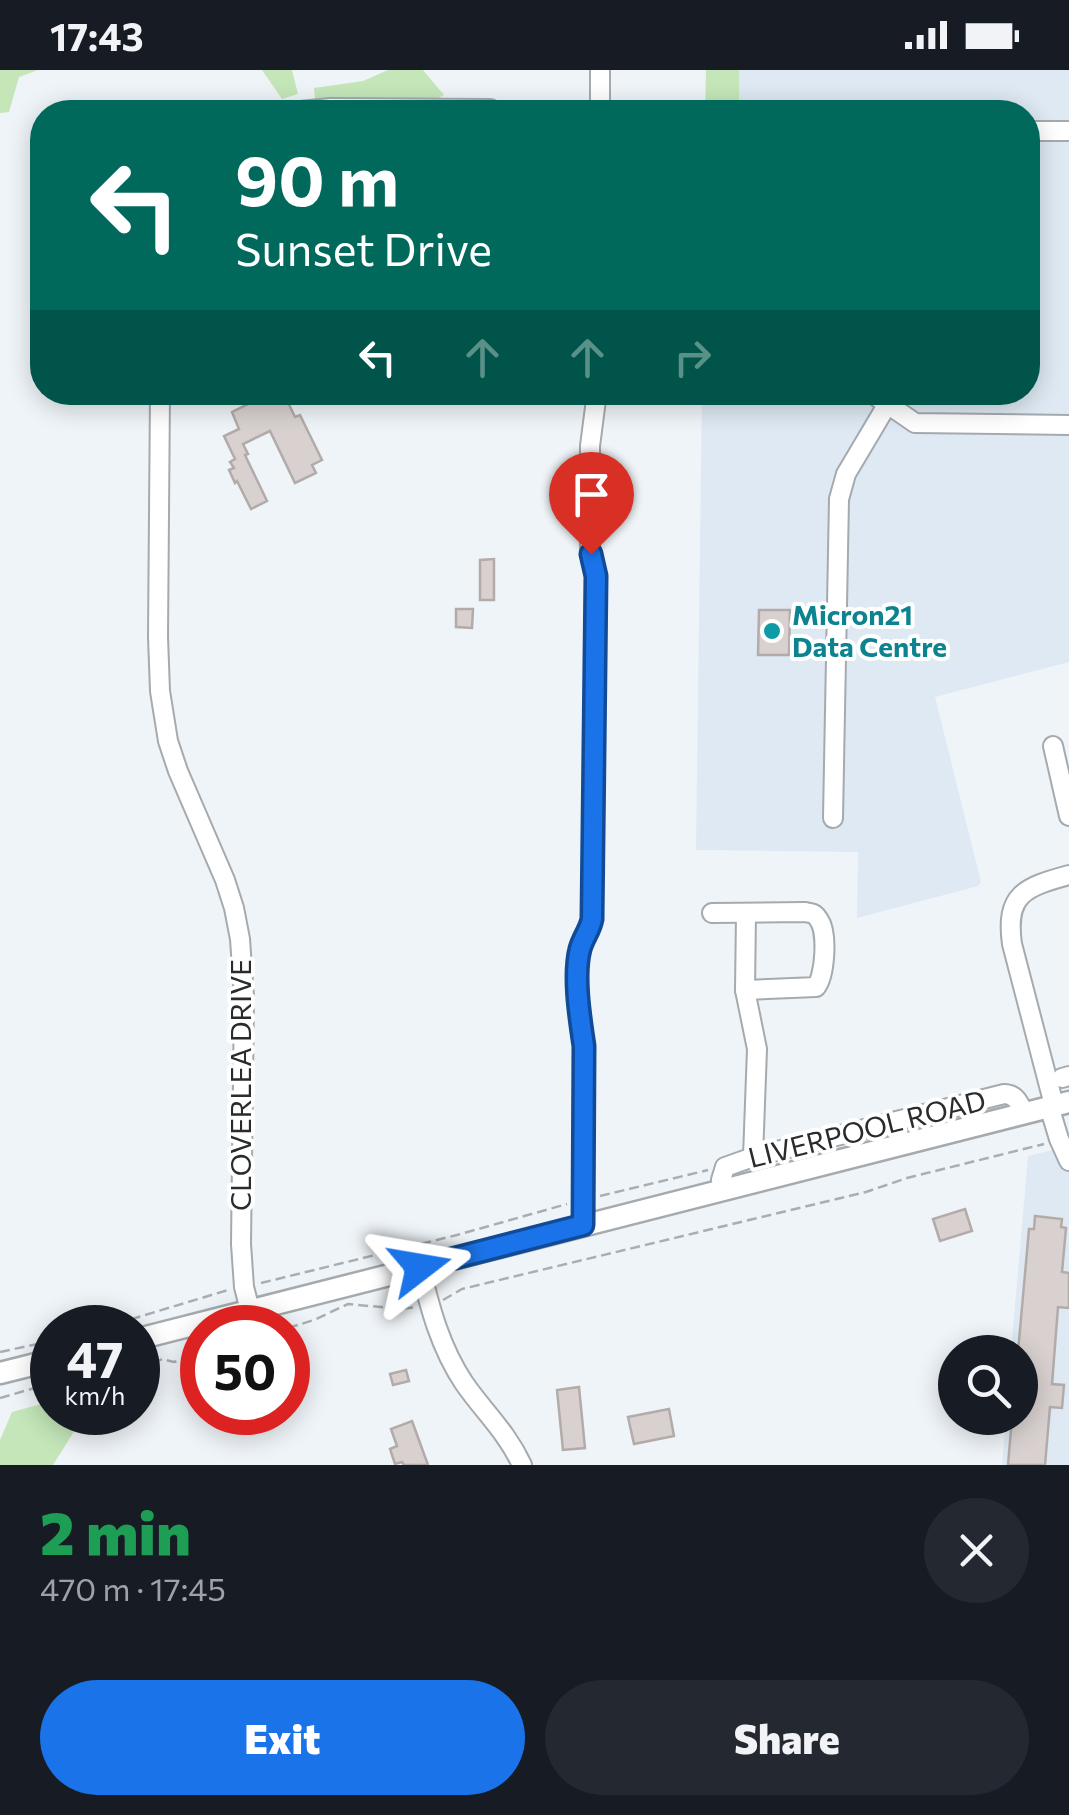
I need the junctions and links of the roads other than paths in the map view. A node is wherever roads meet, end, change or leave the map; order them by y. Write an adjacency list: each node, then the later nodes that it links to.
1 (600, 70): 2 (street)
2 (600, 100)
3 (1040, 131): 4 (street)
4 (1069, 131)
5 (160, 405): 25 (street, CLOVERLEA DRIVE)
6 (596, 405): 23 (street)
7 (887, 405): 8 (street); 11 (street)
8 (1069, 425)
9 (1052, 746): 10 (street)
10 (1069, 816)
11 (832, 818)
12 (1069, 875): 16 (street)
13 (712, 913): 14 (street)
14 (746, 914): 15 (street); 15 (street)
15 (746, 990): 20 (street)
16 (1057, 1104): 18 (main road, LIVERPOOL ROAD); 21 (street)
17 (931, 1112): 18 (street, LIVERPOOL ROAD); 19 (street); 20 (street, LIVERPOOL ROAD)
18 (1024, 1113): 19 (main road, LIVERPOOL ROAD)
19 (936, 1136): 22 (main road, LIVERPOOL ROAD)
20 (754, 1157): 22 (street, LIVERPOOL ROAD)
21 (1069, 1160)
22 (722, 1191): 23 (main road, LIVERPOOL ROAD)
23 (583, 1225): 24 (main road, LIVERPOOL ROAD)
24 (420, 1267): 26 (main road, LIVERPOOL ROAD); 29 (street)
25 (249, 1305)
26 (270, 1305)
27 (30, 1366): 28 (main road)
28 (0, 1374)
29 (522, 1465)

